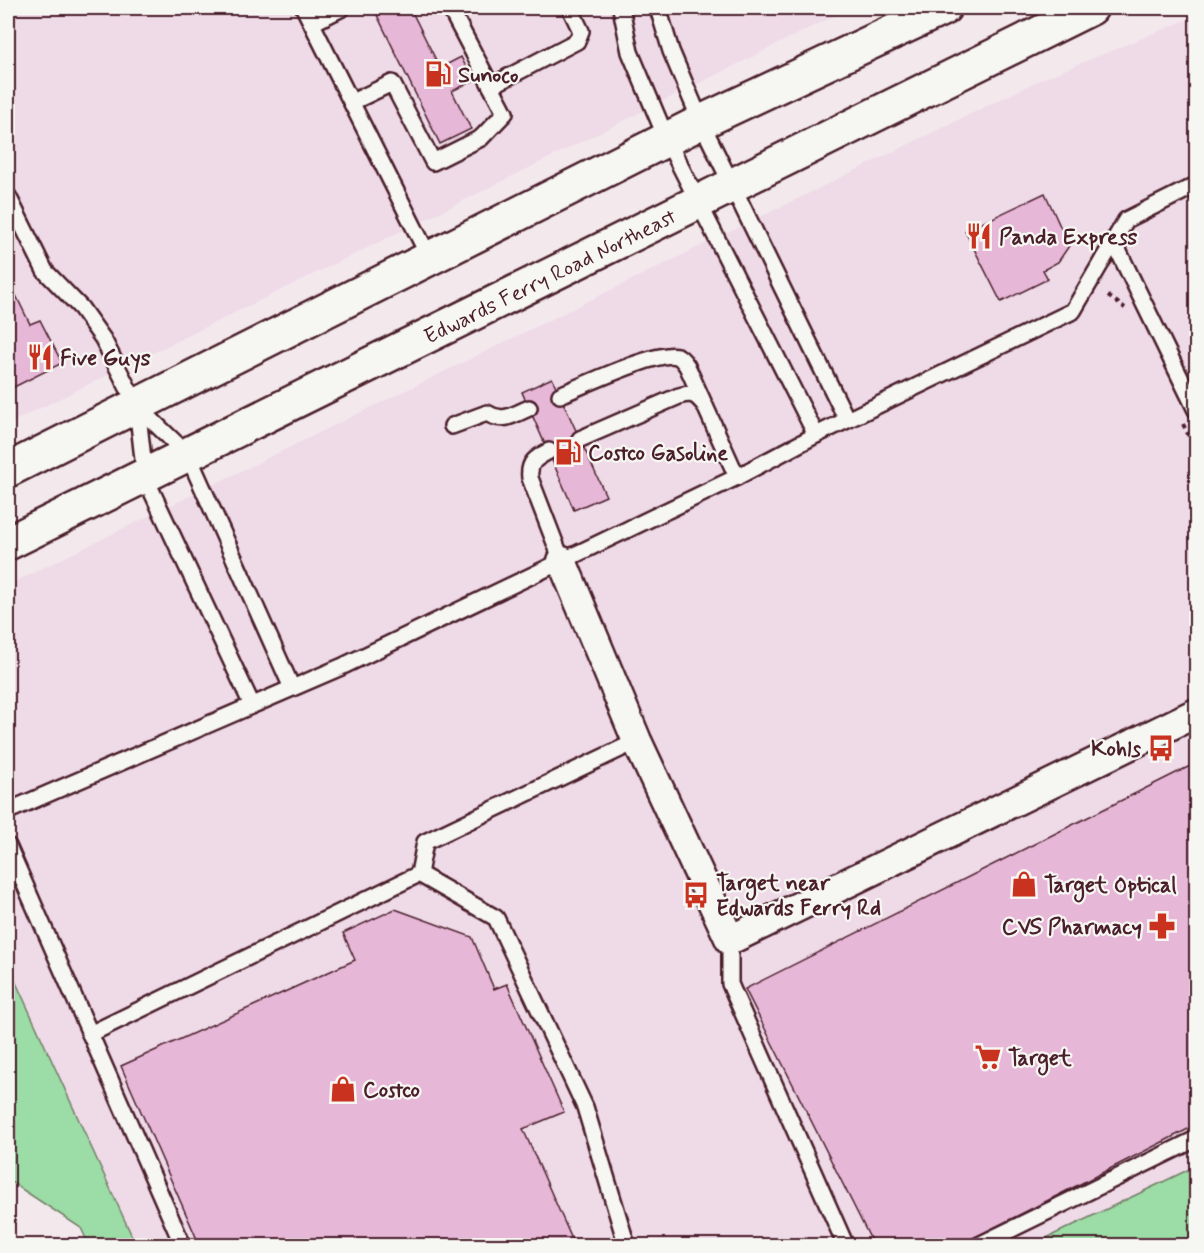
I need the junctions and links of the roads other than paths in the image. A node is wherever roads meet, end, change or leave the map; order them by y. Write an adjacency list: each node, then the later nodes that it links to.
1 (304, 8): 9 (lane)
2 (342, 8): 9 (lane)
3 (450, 8): 10 (lane)
4 (570, 8): 10 (lane)
5 (621, 8): 13 (lane)
6 (658, 8): 12 (lane)
7 (944, 8): 12 (main road)
8 (1091, 8): 14 (main road, Edwards Ferry Road Northeast)
9 (312, 22): 11 (lane)
10 (491, 86): 11 (lane)
11 (352, 102): 19 (lane)
12 (701, 122): 13 (main road); 14 (lane)
13 (667, 140): 17 (lane); 19 (main road)
14 (731, 185): 17 (main road, Edwards Ferry Road Northeast); 25 (lane)
15 (1197, 185): 18 (lane)
16 (8, 196): 22 (lane)
17 (698, 201): 27 (lane); 30 (main road, Edwards Ferry Road Northeast)
18 (1113, 240): 24 (lane); 25 (lane)
19 (430, 259): 22 (main road)
20 (560, 395): 21 (lane)
21 (702, 402): 28 (lane); 33 (lane)
22 (137, 406): 30 (lane); 31 (main road); 32 (lane)
23 (530, 408): 26 (lane)
24 (1197, 410)
25 (847, 420): 27 (lane)
26 (452, 426)
27 (816, 435): 33 (lane)
28 (580, 439)
29 (549, 451): 35 (lane)
30 (188, 455): 32 (main road, Edwards Ferry Road Northeast); 36 (lane)
31 (8, 470)
32 (145, 477): 34 (main road, Edwards Ferry Road Northeast); 37 (lane)
33 (737, 477): 35 (lane)
34 (8, 543)
35 (562, 561): 36 (lane); 39 (street)
36 (292, 688): 37 (lane)
37 (252, 705): 40 (lane)
38 (1197, 713): 43 (street)
39 (637, 741): 42 (lane); 43 (street)
40 (8, 812)
41 (8, 846): 44 (lane)
42 (419, 874): 44 (lane); 47 (lane)
43 (730, 940): 48 (lane)
44 (90, 1034): 46 (lane)
45 (1197, 1139): 49 (lane)
46 (183, 1245)
47 (627, 1245)
48 (846, 1245)
49 (976, 1245)

